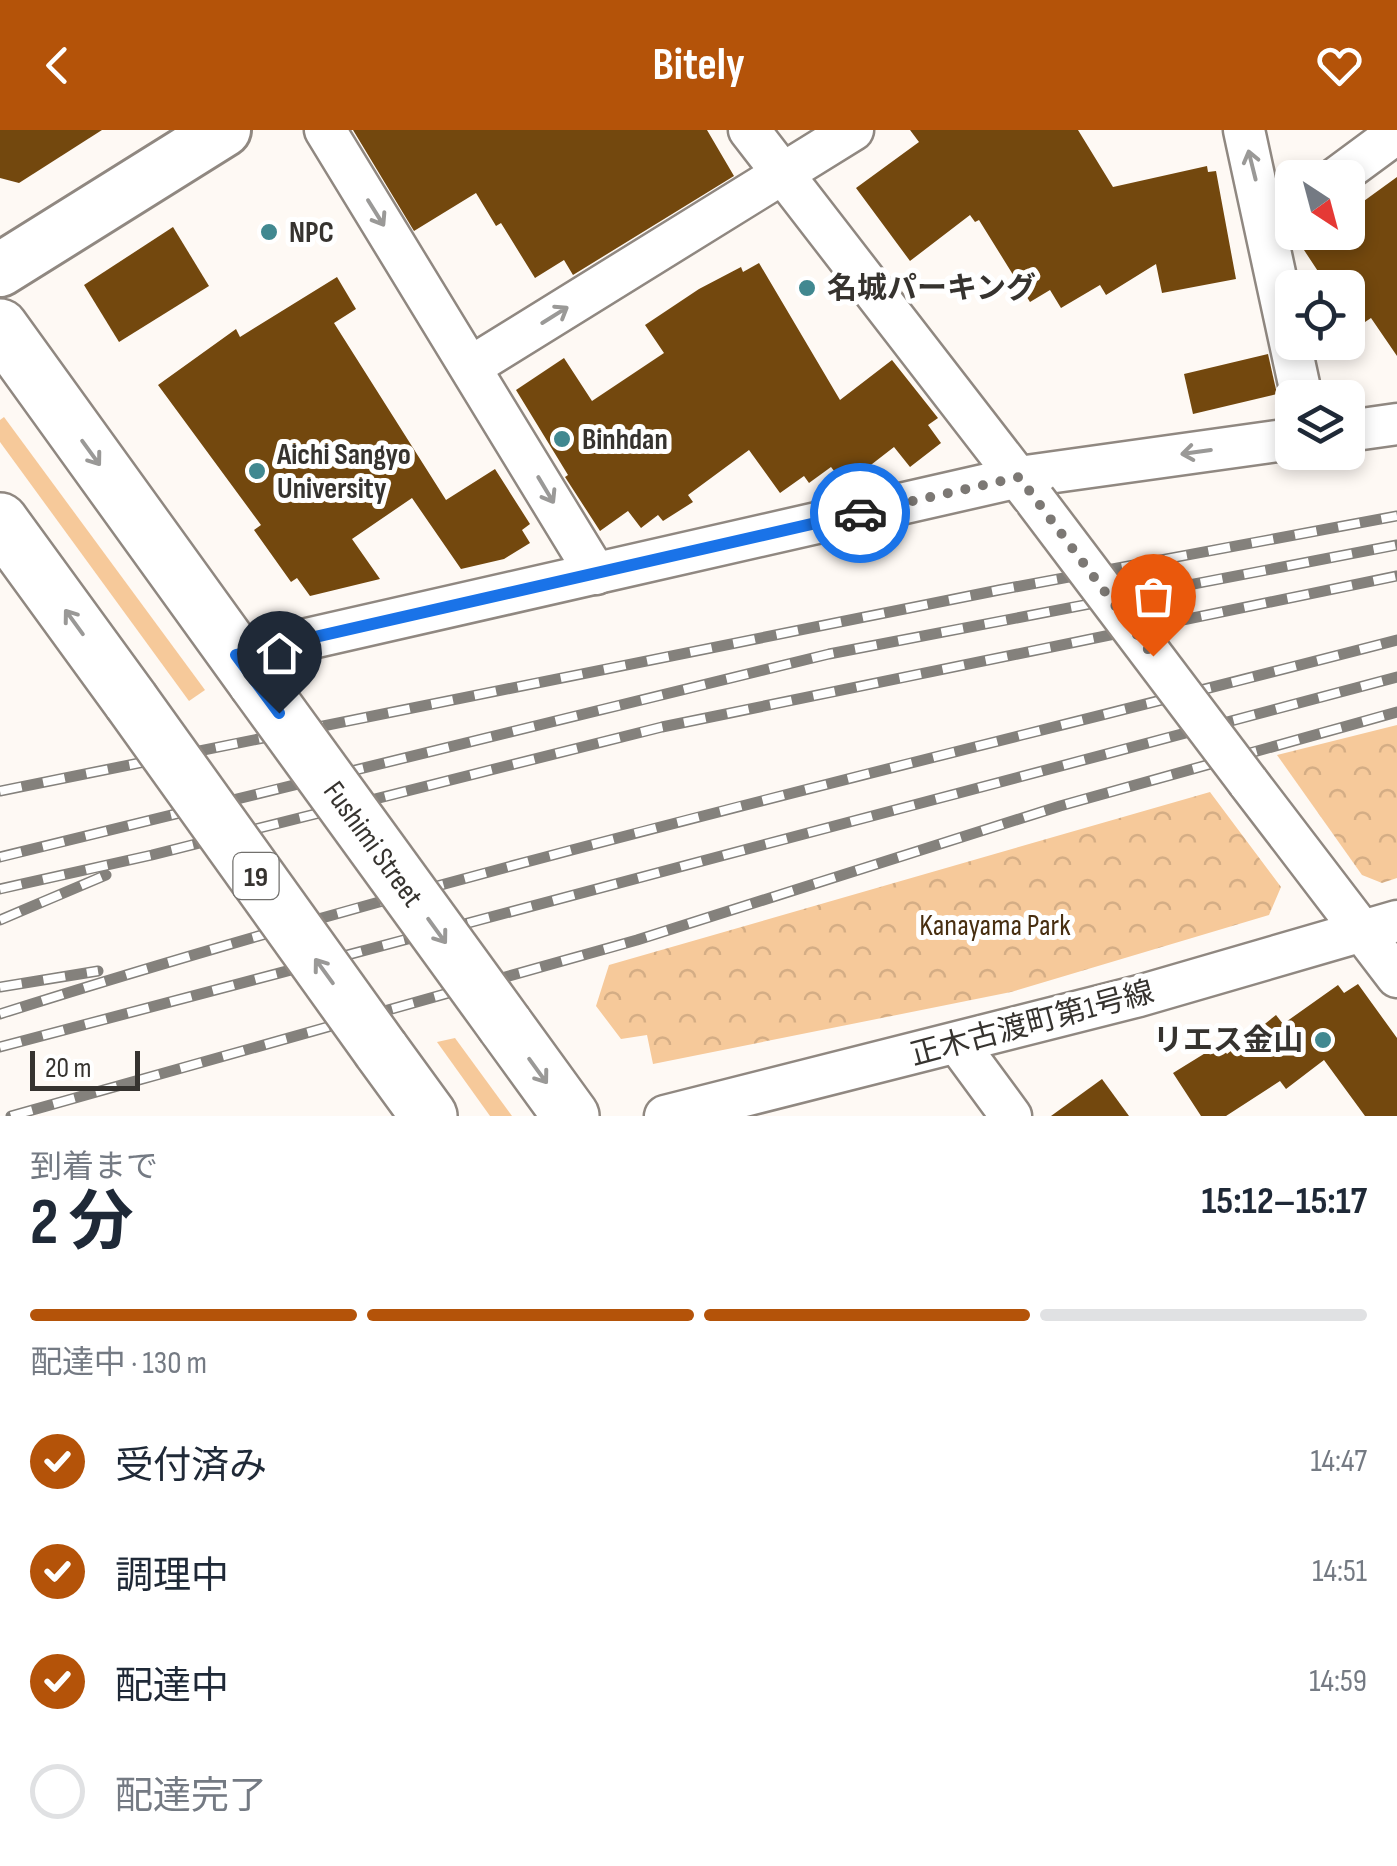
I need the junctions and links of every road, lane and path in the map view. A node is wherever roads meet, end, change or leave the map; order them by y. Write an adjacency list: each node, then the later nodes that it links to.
1 (224, 130): 11 (main road)
2 (325, 130): 13 (street, one-way to 13)
3 (748, 130): 8 (street)
4 (853, 130): 8 (street)
5 (1244, 130): 9 (street, one-way to 5)
6 (1397, 133): 7 (street)
7 (1360, 160)
8 (781, 173): 13 (street, one-way to 8); 18 (street)
9 (1275, 206)
10 (1284, 250): 14 (street)
11 (0, 270)
12 (0, 327): 21 (highway, Fushimi Street, one-way to 21)
13 (472, 366): 20 (street, one-way to 20)
14 (1300, 380)
15 (1397, 424): 16 (street)
16 (1365, 429)
17 (1275, 442): 18 (street, one-way to 18)
18 (1027, 488): 20 (street); 22 (street, bridge)
19 (0, 522): 25 (highway, 19, one-way to 19, bridge)
20 (596, 574): 21 (street)
21 (246, 668): 26 (highway, Fushimi Street, one-way to 26, bridge)
22 (1379, 926): 23 (street); 24 (street, 正木古渡町第1号線)
23 (1397, 978)
24 (958, 1044): 27 (street, 正木古渡町第1号線); 28 (street)
25 (412, 1110)
26 (571, 1116)
27 (664, 1116)
28 (1011, 1116)

